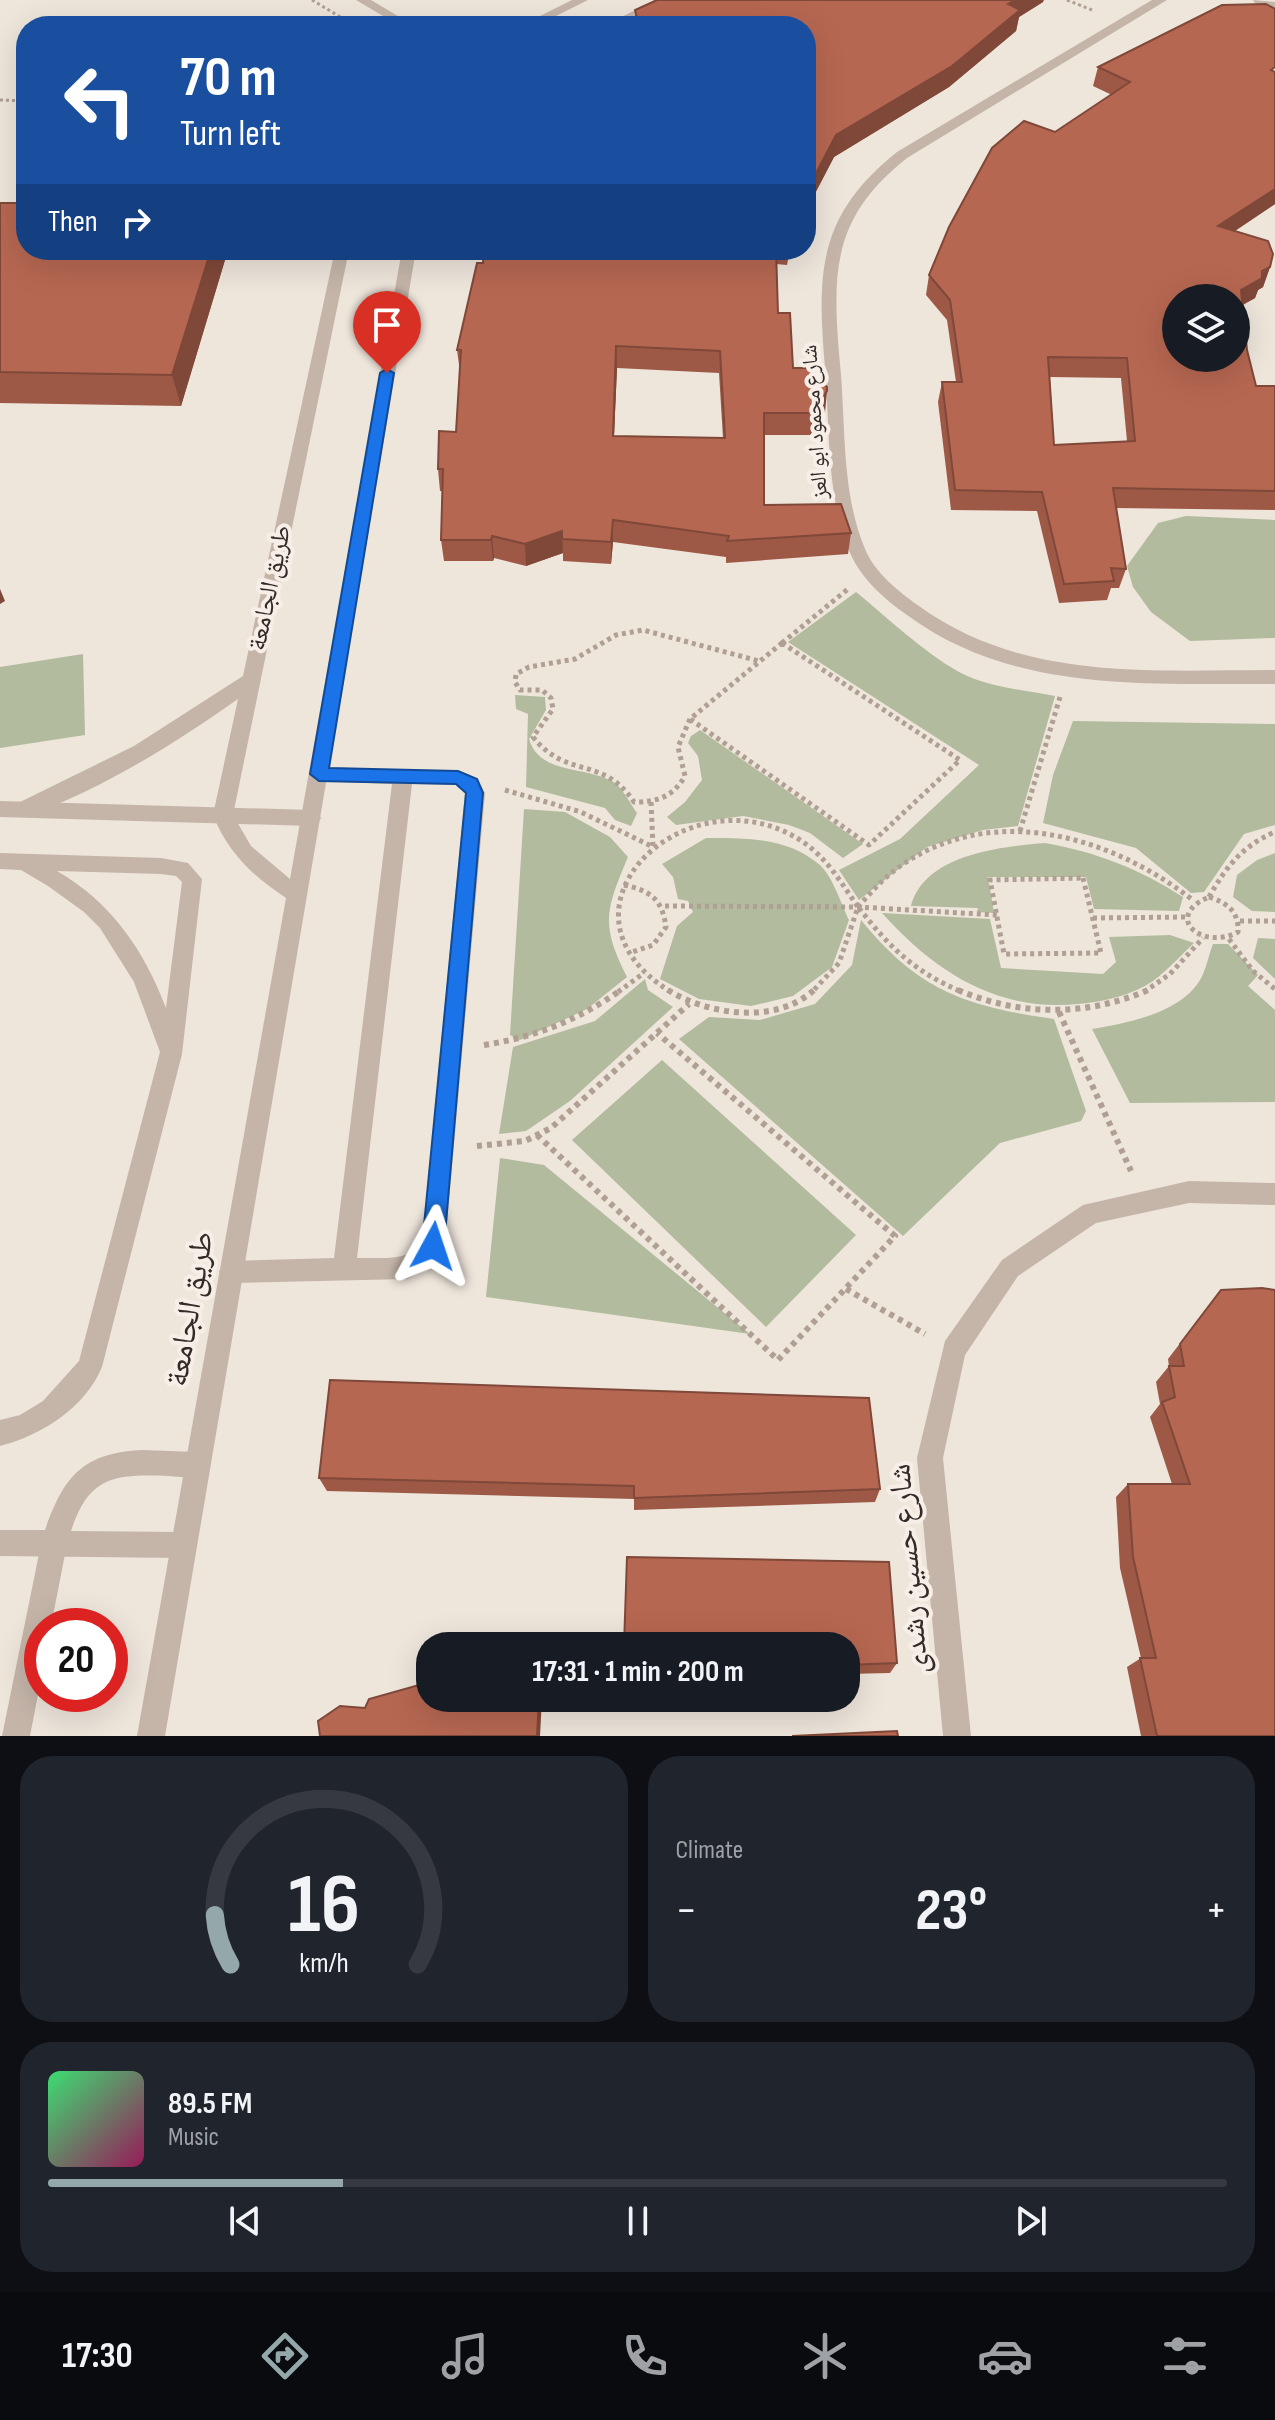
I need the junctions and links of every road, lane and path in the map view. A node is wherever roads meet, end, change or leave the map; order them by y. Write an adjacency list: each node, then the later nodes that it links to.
1 (312, 0): 8 (path)
2 (362, 0): 9 (street)
3 (582, 0): 10 (street)
4 (665, 0): 11 (street)
5 (1161, 0): 14 (street, شارع محمود ابو العز)
6 (1259, 0): 7 (street)
7 (1275, 6)
8 (338, 16)
9 (391, 16)
10 (548, 16)
11 (631, 16)
12 (340, 260): 19 (street, طريق الجامعة)
13 (407, 260): 21 (street, طريق الجامعة)
14 (870, 571): 15 (path); 17 (street, شارع محمود ابو العز)
15 (782, 643): 16 (path); 20 (path)
16 (760, 661): 20 (path); 24 (path)
17 (1067, 673): 18 (street, شارع محمود ابو العز); 29 (path)
18 (1275, 677)
19 (251, 680): 26 (street); 27 (street, طريق الجامعة)
20 (690, 719): 24 (path)
21 (319, 774): 22 (street); 28 (street, طريق الجامعة)
22 (403, 776): 23 (street); 58 (street)
23 (471, 784): 31 (path); 52 (street)
24 (651, 802): 31 (path)
25 (0, 809): 26 (street)
26 (23, 809): 27 (street)
27 (223, 815): 28 (street); 34 (street)
28 (311, 818): 34 (street, طريق الجامعة)
29 (1020, 831): 36 (path); 38 (path)
30 (1275, 832): 35 (path)
31 (653, 847): 33 (path); 38 (path)
32 (11, 861): 53 (street); 53 (street)
33 (624, 885): 37 (path); 46 (path)
34 (298, 895): 59 (street, طريق الجامعة)
35 (1209, 897): 36 (path); 42 (path)
36 (1194, 901): 40 (path)
37 (665, 906): 38 (path); 46 (path)
38 (858, 907): 39 (path); 49 (path); 50 (path)
39 (997, 915): 41 (path); 41 (path)
40 (1185, 917): 41 (path); 44 (path)
41 (1093, 918)
42 (1240, 921): 43 (path); 45 (path)
43 (1275, 921)
44 (1203, 938): 45 (path); 50 (path)
45 (1229, 939): 48 (path)
46 (629, 953): 47 (path)
47 (644, 973): 49 (path); 52 (path)
48 (1275, 989)
49 (689, 1004): 51 (path)
50 (1059, 1012): 57 (path)
51 (657, 1033): 54 (path); 60 (path)
52 (451, 1048): 55 (street)
53 (171, 1054): 62 (street)
54 (537, 1135): 55 (path); 60 (path)
55 (442, 1149): 58 (street)
56 (1275, 1194): 57 (street, شارع حسين رشدى)
57 (1145, 1202): 61 (street, شارع حسين رشدى)
58 (344, 1270): 59 (street)
59 (231, 1272): 63 (street, طريق الجامعة)
60 (846, 1289): 61 (path)
61 (954, 1350): 69 (street, شارع حسين رشدى)
62 (0, 1433)
63 (197, 1465): 65 (street); 66 (street, طريق الجامعة)
64 (0, 1543): 65 (street)
65 (54, 1544): 66 (street); 67 (street)
66 (182, 1545): 68 (street, طريق الجامعة)
67 (16, 1736)
68 (151, 1736)
69 (957, 1736)

